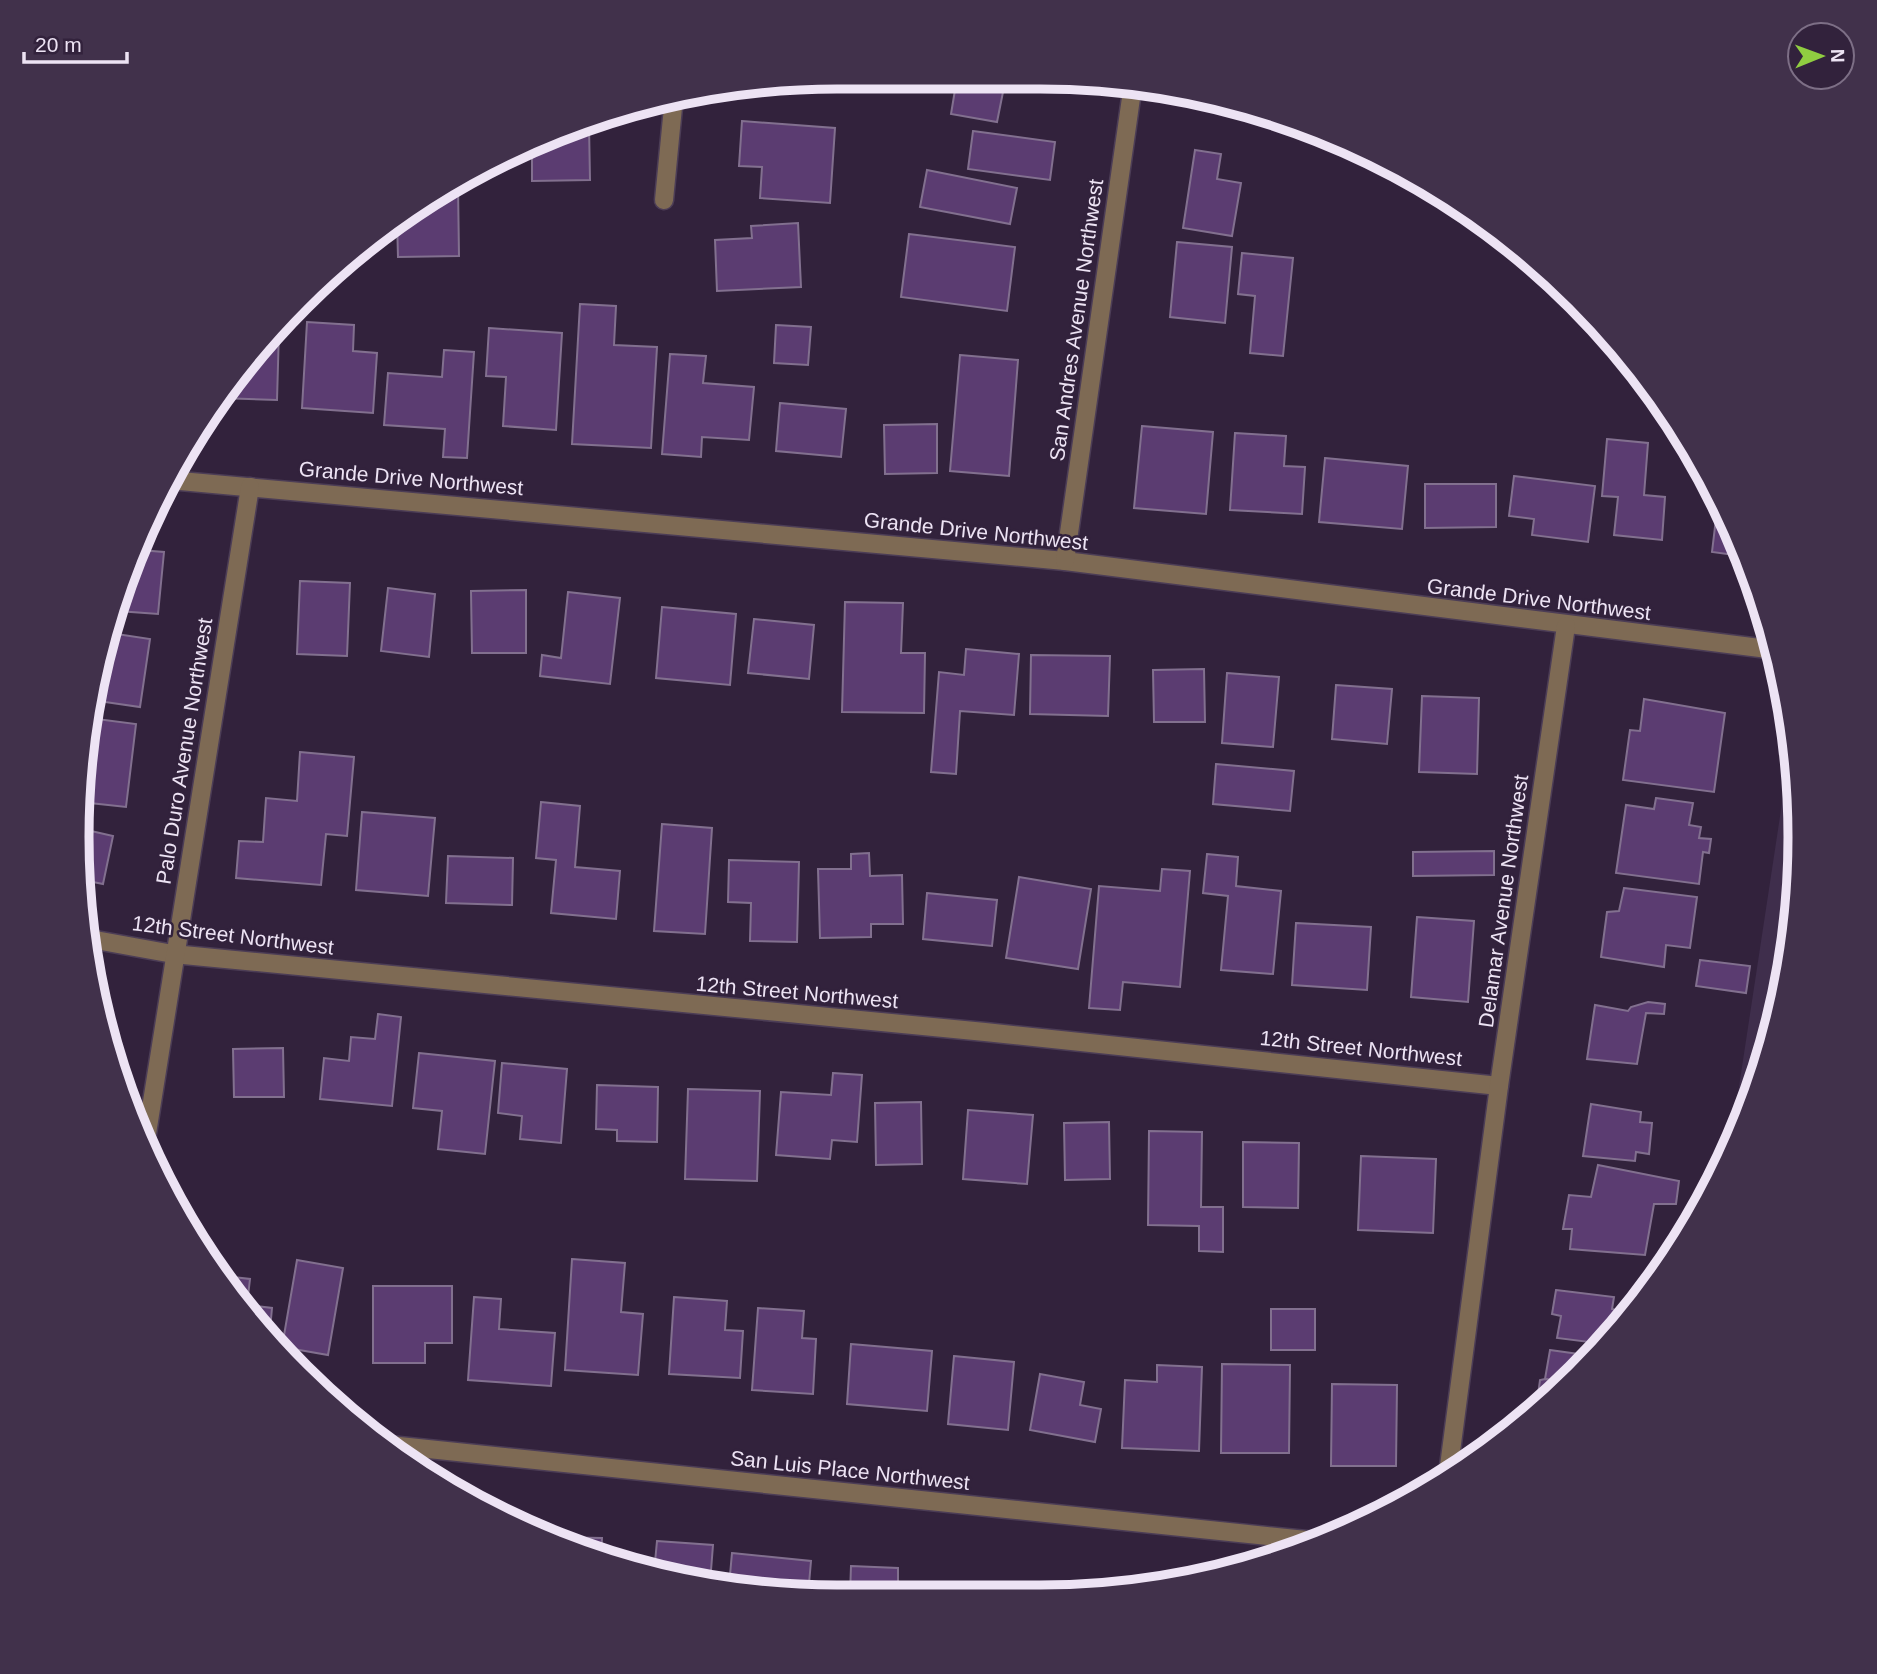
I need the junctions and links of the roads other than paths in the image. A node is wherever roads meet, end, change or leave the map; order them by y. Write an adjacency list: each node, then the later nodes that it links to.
1 (1131, 95): 6 (street, San Andres Avenue Northwest)
2 (673, 108): 3 (street)
3 (664, 200)
4 (179, 481): 5 (street, Grande Drive Northwest)
5 (250, 488): 6 (street, Grande Drive Northwest); 10 (street, Palo Duro Avenue Northwest)
6 (1065, 561): 7 (street, Grande Drive Northwest)
7 (1566, 626): 8 (street, Grande Drive Northwest); 11 (street, Delamar Avenue Northwest)
8 (1763, 649)
9 (97, 940): 10 (street, 12th Street Northwest)
10 (173, 954): 11 (street, 12th Street Northwest); 12 (street, Palo Duro Avenue Northwest)
11 (1499, 1086): 14 (street, Delamar Avenue Northwest)
12 (148, 1127)
13 (405, 1447): 15 (street, San Luis Place Northwest)
14 (1450, 1462)
15 (1296, 1539)

